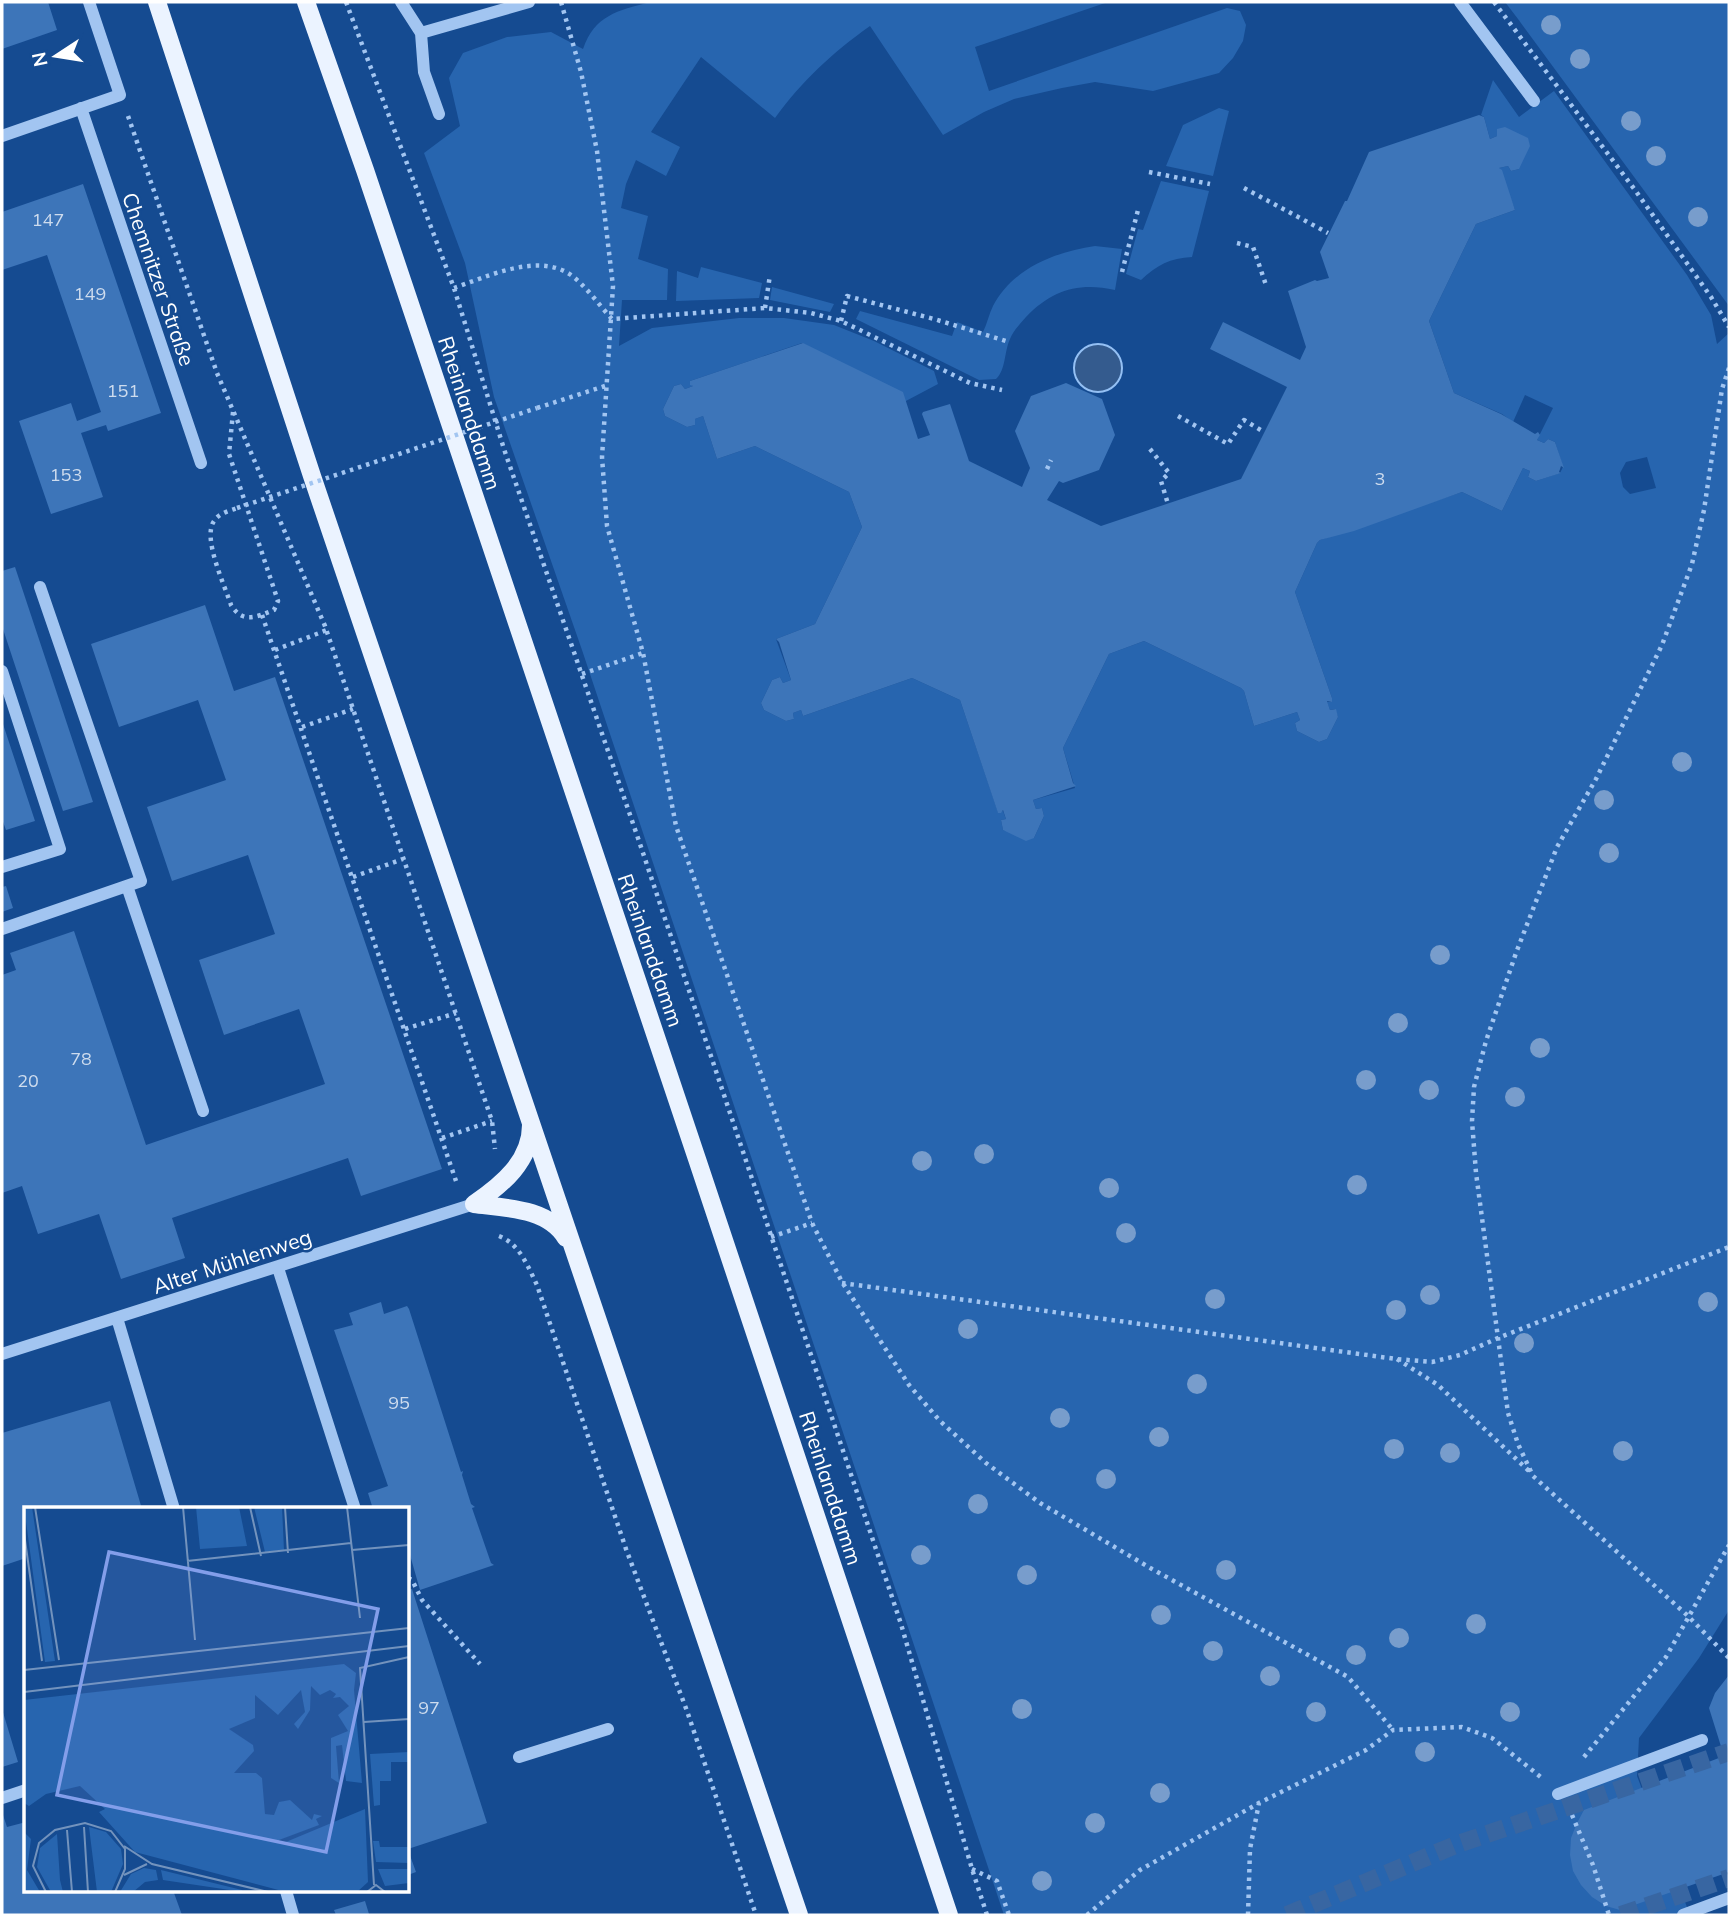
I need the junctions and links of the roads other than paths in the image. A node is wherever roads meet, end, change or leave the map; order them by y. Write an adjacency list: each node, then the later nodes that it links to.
1 (89, 2): 9 (street)
2 (158, 2): 19 (main road)
3 (306, 2): 37 (main road, Rheinlanddamm)
4 (401, 2): 7 (street)
5 (529, 2): 7 (street)
6 (1460, 2): 8 (street)
7 (421, 33): 10 (street)
8 (1534, 101)
9 (81, 108): 11 (street); 12 (street, Chemnitzer Straße)
10 (439, 114)
11 (2, 136)
12 (201, 463)
13 (40, 587): 16 (street)
14 (2, 671): 15 (street)
15 (2, 867)
16 (127, 886): 17 (street); 18 (street)
17 (2, 929)
18 (203, 1111)
19 (531, 1121): 20 (main road); 21 (main road)
20 (474, 1204): 21 (main road); 22 (street, Alter Mühlenweg)
21 (574, 1250): 36 (main road)
22 (278, 1268): 23 (street, Alter Mühlenweg); 26 (street)
23 (117, 1318): 24 (street, Alter Mühlenweg); 25 (street)
24 (2, 1354)
25 (173, 1507)
26 (354, 1507)
27 (608, 1729): 29 (street)
28 (1702, 1740): 31 (street)
29 (519, 1757)
30 (24, 1791): 32 (street)
31 (1558, 1794)
32 (2, 1798)
33 (286, 1892): 35 (street)
34 (1729, 1898): 38 (street)
35 (293, 1915)
36 (799, 1915)
37 (949, 1915)
38 (1683, 1915)

